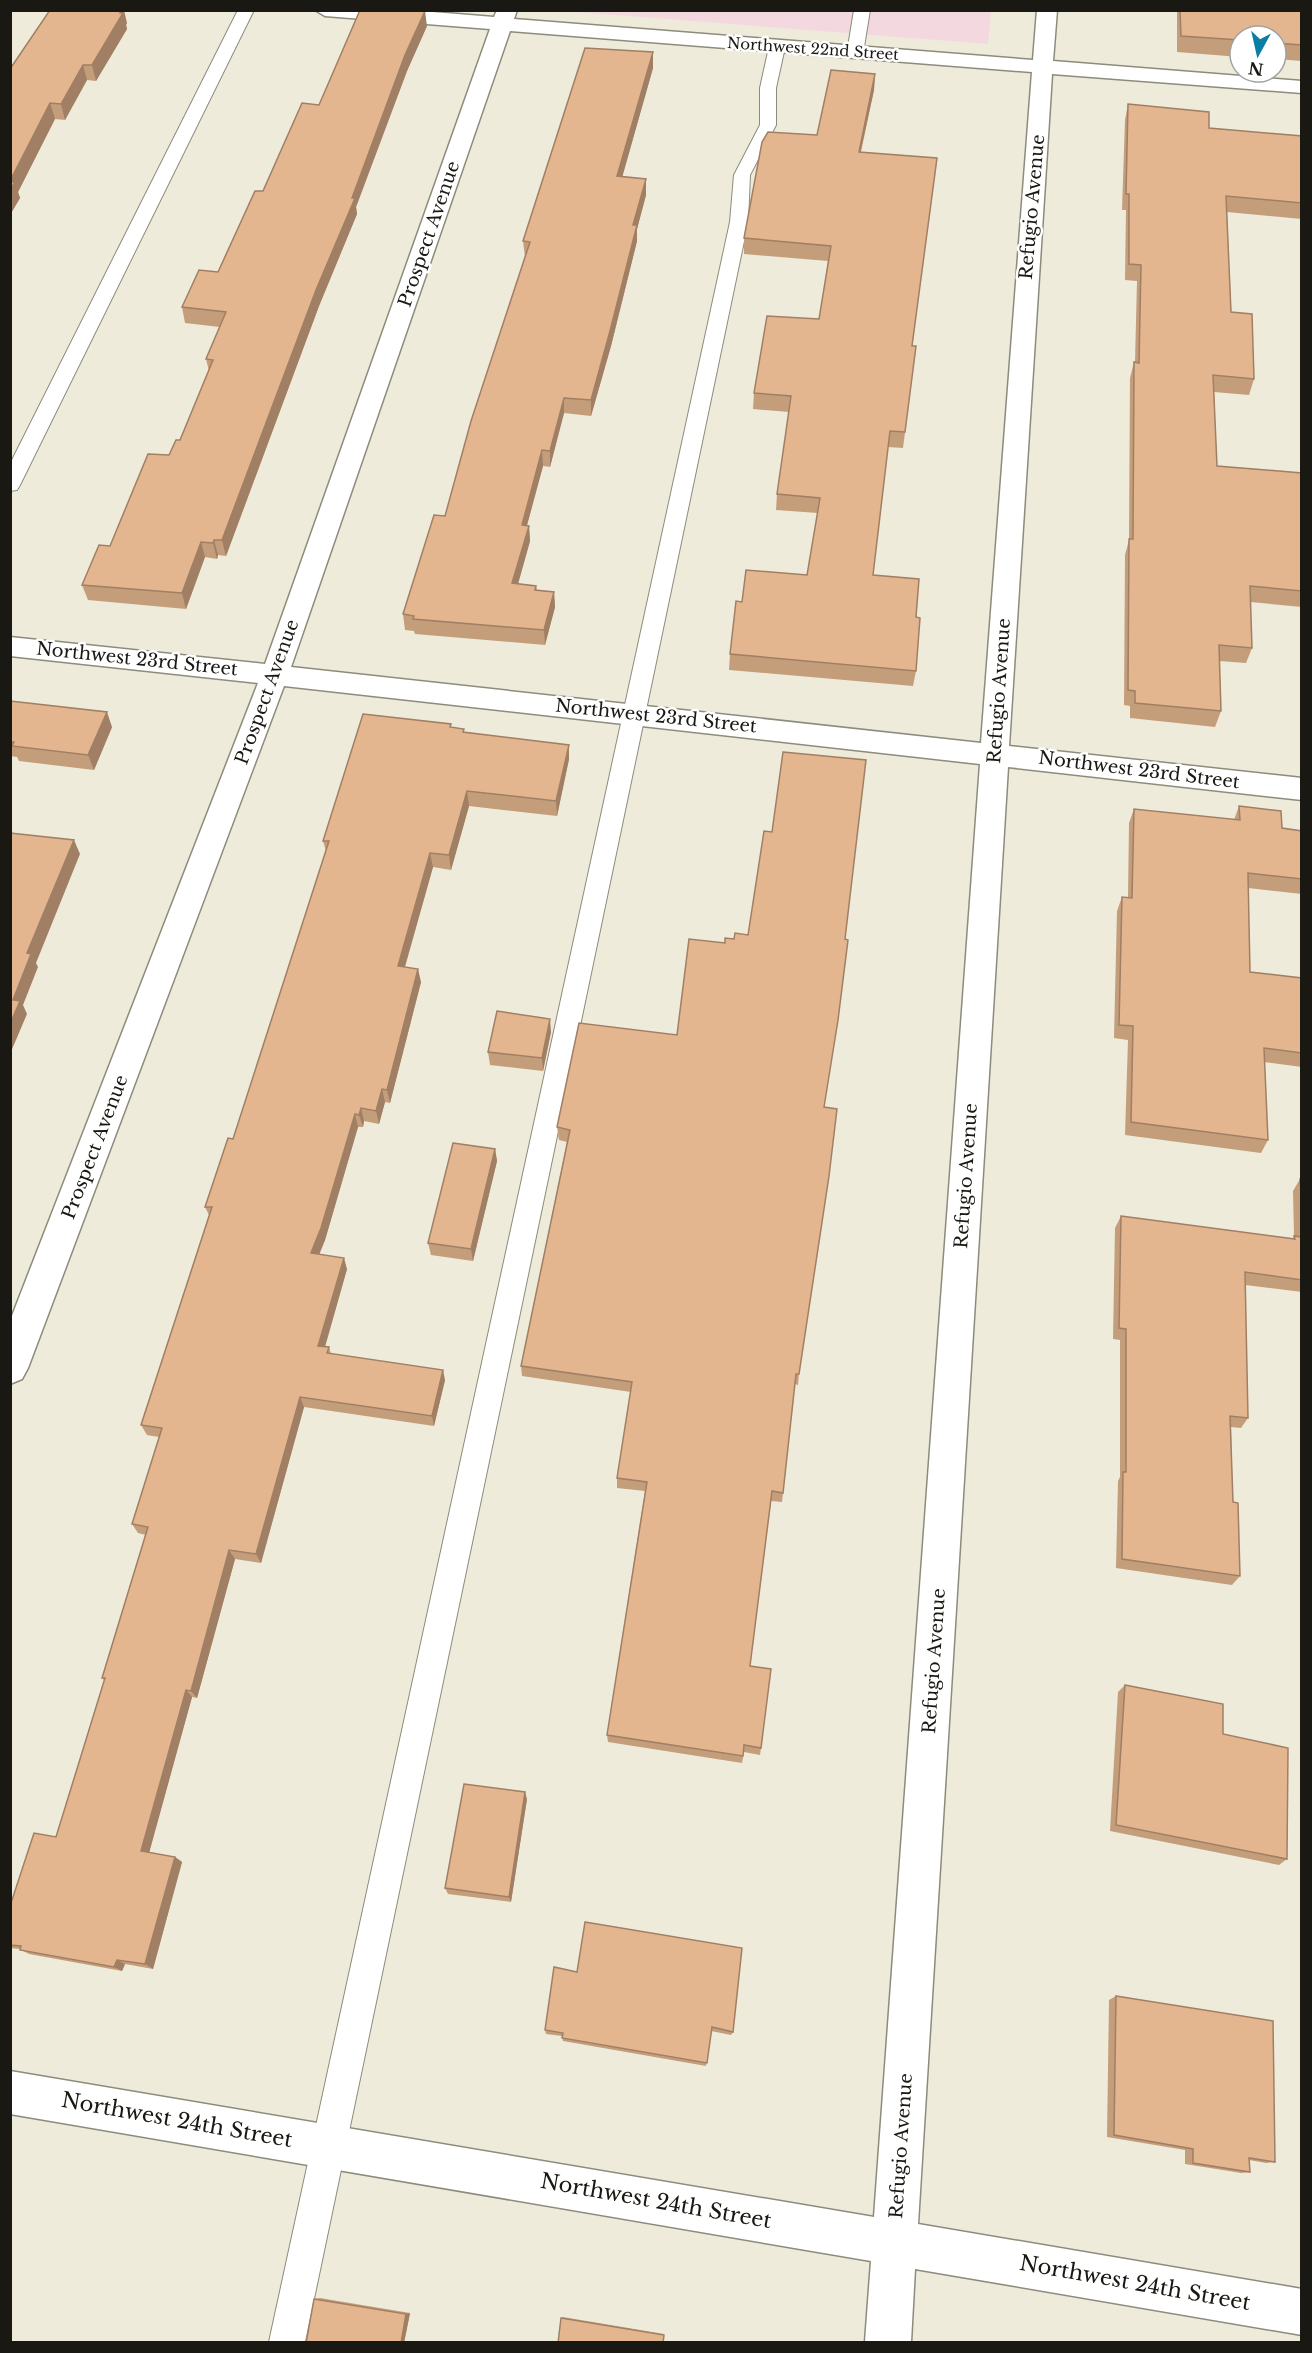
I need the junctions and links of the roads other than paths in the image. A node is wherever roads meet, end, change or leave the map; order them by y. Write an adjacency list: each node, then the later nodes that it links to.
1 (246, 10): 10 (lane)
2 (325, 10): 5 (street, Northwest 22nd Street)
3 (862, 10): 7 (lane)
4 (1047, 10): 8 (street, Refugio Avenue)
5 (505, 17): 6 (street, Northwest 22nd Street); 12 (street, Prospect Avenue)
6 (777, 47): 7 (street, Northwest 22nd Street); 13 (lane)
7 (855, 53): 8 (street, Northwest 22nd Street)
8 (1044, 66): 9 (street, Northwest 22nd Street); 14 (street, Refugio Avenue)
9 (1302, 87)
10 (10, 485)
11 (10, 646): 12 (street, Northwest 23rd Street)
12 (275, 674): 13 (street, Northwest 23rd Street); 16 (street, Prospect Avenue)
13 (633, 714): 14 (street, Northwest 23rd Street); 18 (lane)
14 (994, 754): 15 (street, Northwest 23rd Street); 19 (street, Refugio Avenue)
15 (1302, 789)
16 (10, 1368)
17 (10, 2092): 18 (street, Northwest 24th Street)
18 (330, 2145): 19 (street, Northwest 24th Street); 21 (lane)
19 (895, 2242): 20 (street, Northwest 24th Street); 22 (street, Refugio Avenue)
20 (1302, 2312)
21 (287, 2343)
22 (888, 2343)

